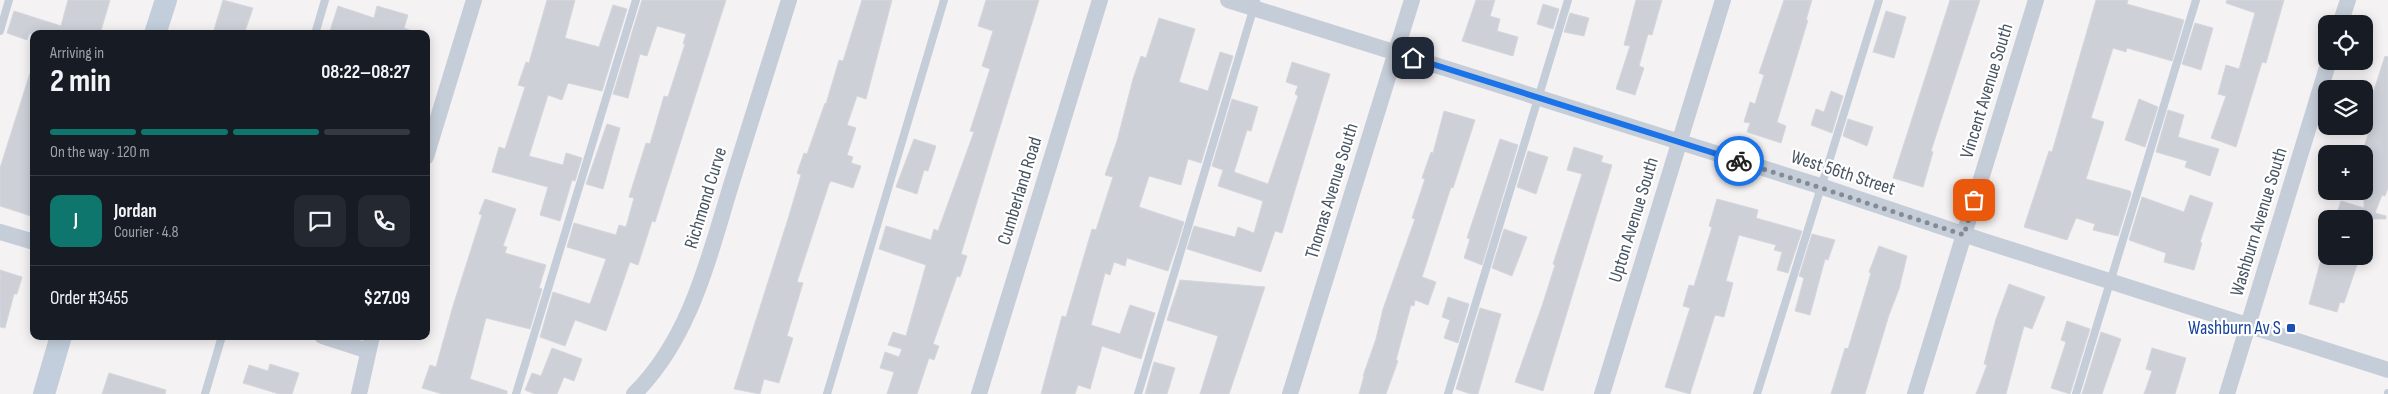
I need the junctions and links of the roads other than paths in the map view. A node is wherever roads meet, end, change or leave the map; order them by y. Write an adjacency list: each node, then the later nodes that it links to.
1 (9, 0): 21 (lane)
2 (166, 0): 19 (main road)
3 (325, 0): 20 (lane)
4 (474, 0): 26 (street)
5 (636, 0): 41 (lane)
6 (788, 0): 42 (street, Richmond Curve)
7 (944, 0): 43 (lane)
8 (1100, 0): 44 (street, Cumberland Road)
9 (1228, 0): 17 (street, West 56th Street)
10 (1412, 0): 22 (street, Thomas Avenue South)
11 (1568, 0): 24 (lane)
12 (1723, 0): 25 (street, Upton Avenue South)
13 (1879, 0): 27 (lane)
14 (2036, 0): 29 (street, Vincent Avenue South)
15 (2196, 0): 31 (lane)
16 (2348, 0): 18 (street)
17 (1255, 4): 22 (street, West 56th Street); 45 (lane)
18 (2343, 15)
19 (156, 30)
20 (316, 30)
21 (0, 31)
22 (1396, 53): 24 (street, West 56th Street); 46 (street, Thomas Avenue South)
23 (2326, 70): 32 (street, Washburn Avenue South)
24 (1538, 97): 25 (street, West 56th Street); 47 (lane)
25 (1679, 142): 27 (street, West 56th Street); 48 (street, Upton Avenue South)
26 (430, 144)
27 (1823, 187): 29 (street, West 56th Street); 49 (lane)
28 (0, 232): 30 (street)
29 (1964, 235): 31 (street, West 56th Street); 50 (street, Vincent Avenue South)
30 (30, 241)
31 (2109, 280): 32 (street, West 56th Street); 51 (lane)
32 (2248, 326): 37 (street, West 56th Street); 52 (street, Washburn Avenue South)
33 (60, 340): 38 (main road)
34 (221, 340): 39 (lane)
35 (346, 340): 36 (street)
36 (370, 344): 40 (street)
37 (2388, 370)
38 (44, 394)
39 (205, 394)
40 (358, 394)
41 (516, 394)
42 (634, 394)
43 (827, 394)
44 (979, 394)
45 (1138, 394)
46 (1290, 394)
47 (1448, 394)
48 (1602, 394)
49 (1757, 394)
50 (1915, 394)
51 (2076, 394)
52 (2227, 394)

